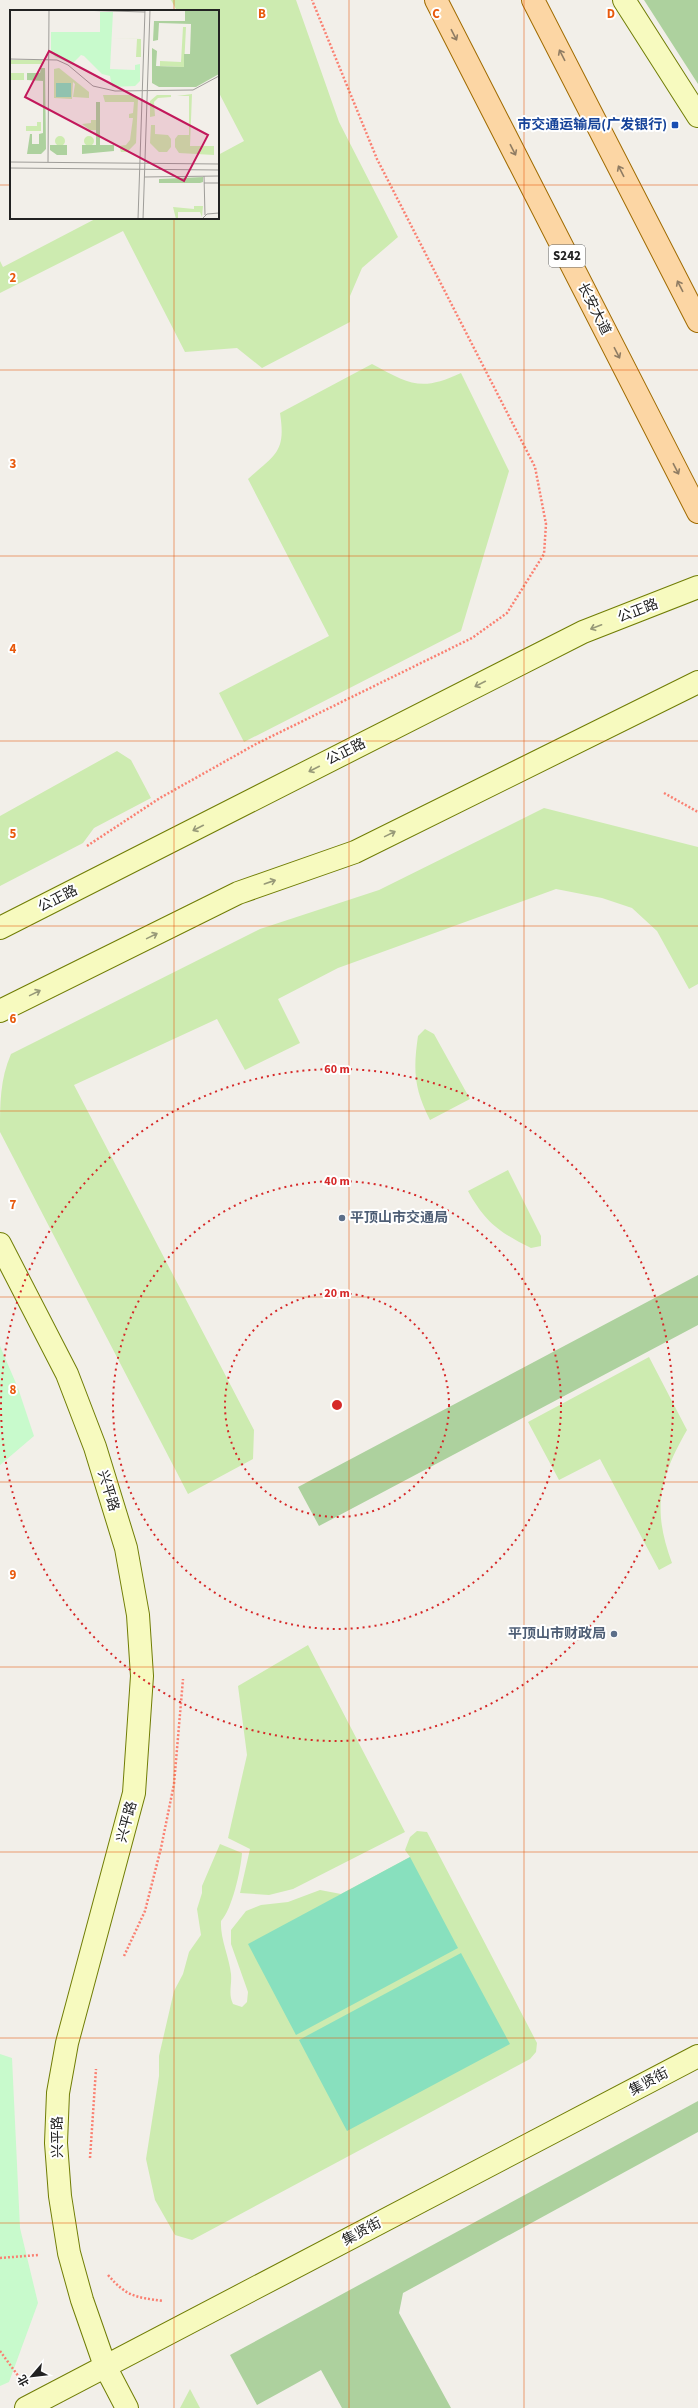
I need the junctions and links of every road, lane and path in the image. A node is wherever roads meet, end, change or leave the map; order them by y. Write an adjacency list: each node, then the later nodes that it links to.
1 (312, 0): 12 (path)
2 (436, 0): 7 (main road, 长安大道 / S242, one-way to 7)
3 (533, 0): 6 (main road, one-way to 3)
4 (624, 0): 5 (street)
5 (698, 116)
6 (698, 321)
7 (698, 512)
8 (698, 587): 13 (street, 公正路, one-way to 13)
9 (698, 682): 14 (street, one-way to 9)
10 (664, 793): 11 (path)
11 (698, 812)
12 (82, 849)
13 (0, 928)
14 (0, 1010)
15 (0, 1244): 21 (street, 兴平路)
16 (183, 1679): 17 (path)
17 (122, 1963)
18 (698, 2056): 25 (street, 集贤街)
19 (96, 2064): 20 (path)
20 (90, 2165)
21 (69, 2253): 22 (path); 25 (street, 兴平路)
22 (0, 2258)
23 (104, 2270): 24 (path)
24 (170, 2299)
25 (105, 2366): 26 (street, 集贤街); 27 (street, 兴平路)
26 (26, 2408)
27 (127, 2408)

